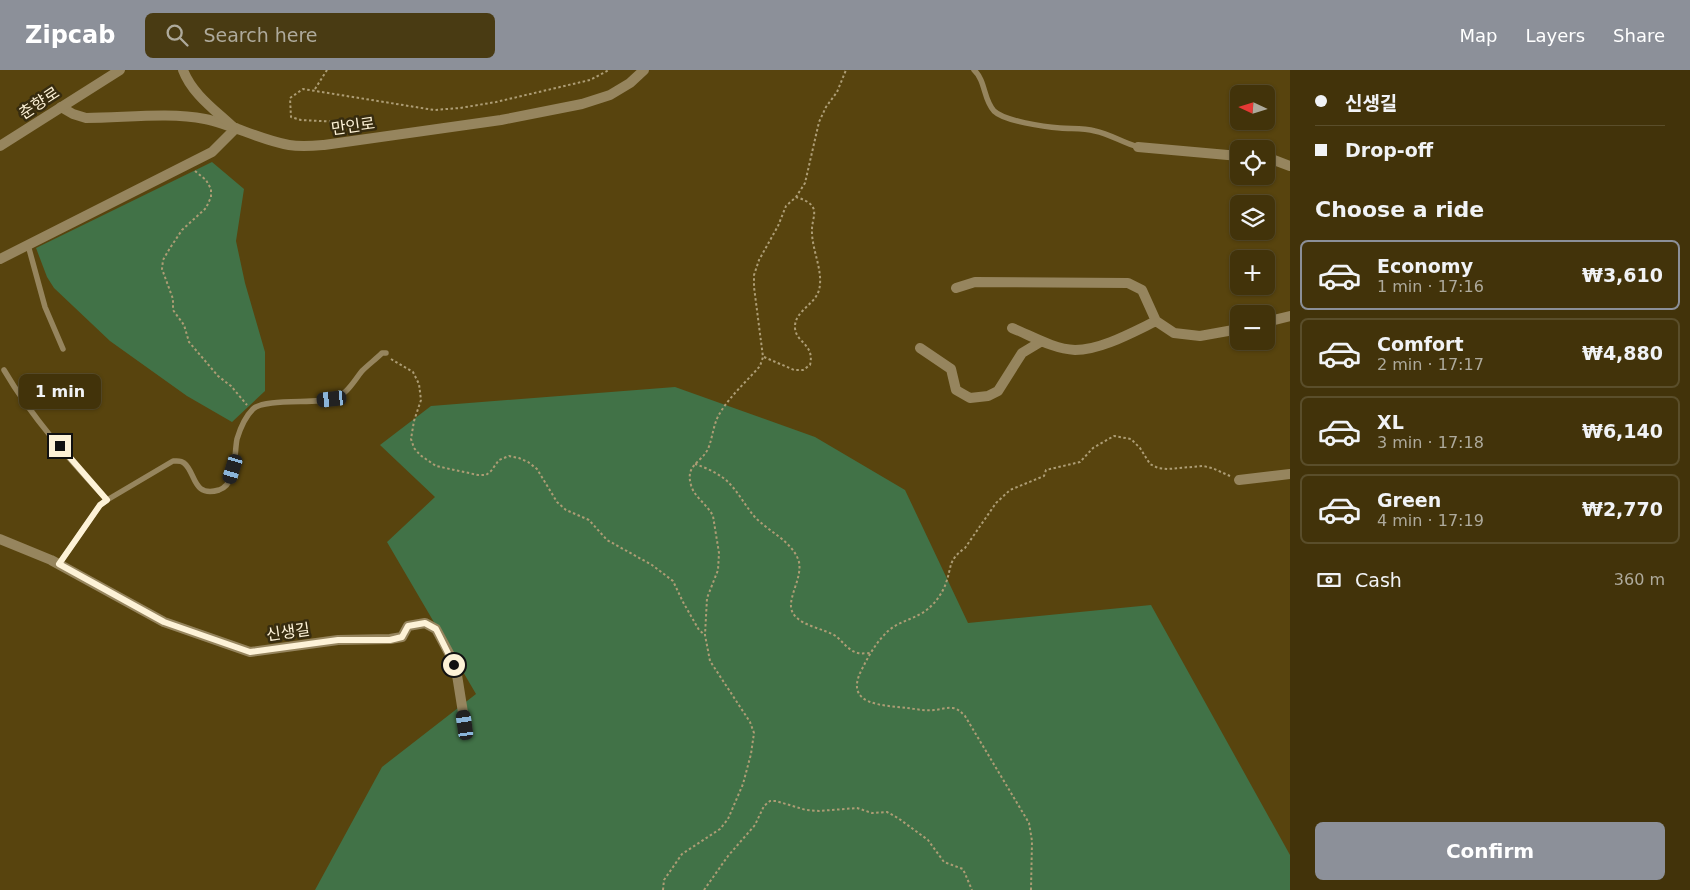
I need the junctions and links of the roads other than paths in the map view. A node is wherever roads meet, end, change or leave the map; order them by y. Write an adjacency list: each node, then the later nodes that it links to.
1 (120, 70): 5 (street, 춘향로)
2 (183, 70): 6 (street)
3 (644, 70): 6 (street, 만인로)
4 (974, 70): 8 (lane)
5 (61, 107): 6 (street, 만인로); 7 (street, 춘향로)
6 (235, 127): 12 (street)
7 (0, 146)
8 (1138, 147): 9 (street)
9 (1230, 155)
10 (1275, 160): 11 (street)
11 (1290, 166)
12 (28, 245): 13 (street); 22 (lane)
13 (0, 259)
14 (956, 288): 17 (street)
15 (1290, 316): 16 (street)
16 (1275, 320)
17 (1156, 321): 19 (street); 20 (street)
18 (1012, 328): 20 (street)
19 (1230, 331)
20 (1042, 341): 21 (street)
21 (920, 348)
22 (63, 349)
23 (386, 353): 27 (lane)
24 (4, 370): 27 (lane)
25 (1290, 474): 26 (street)
26 (1239, 480)
27 (107, 500): 29 (lane)
28 (0, 540): 29 (street, 신생길)
29 (59, 564): 30 (street, 신생길)
30 (465, 725)

